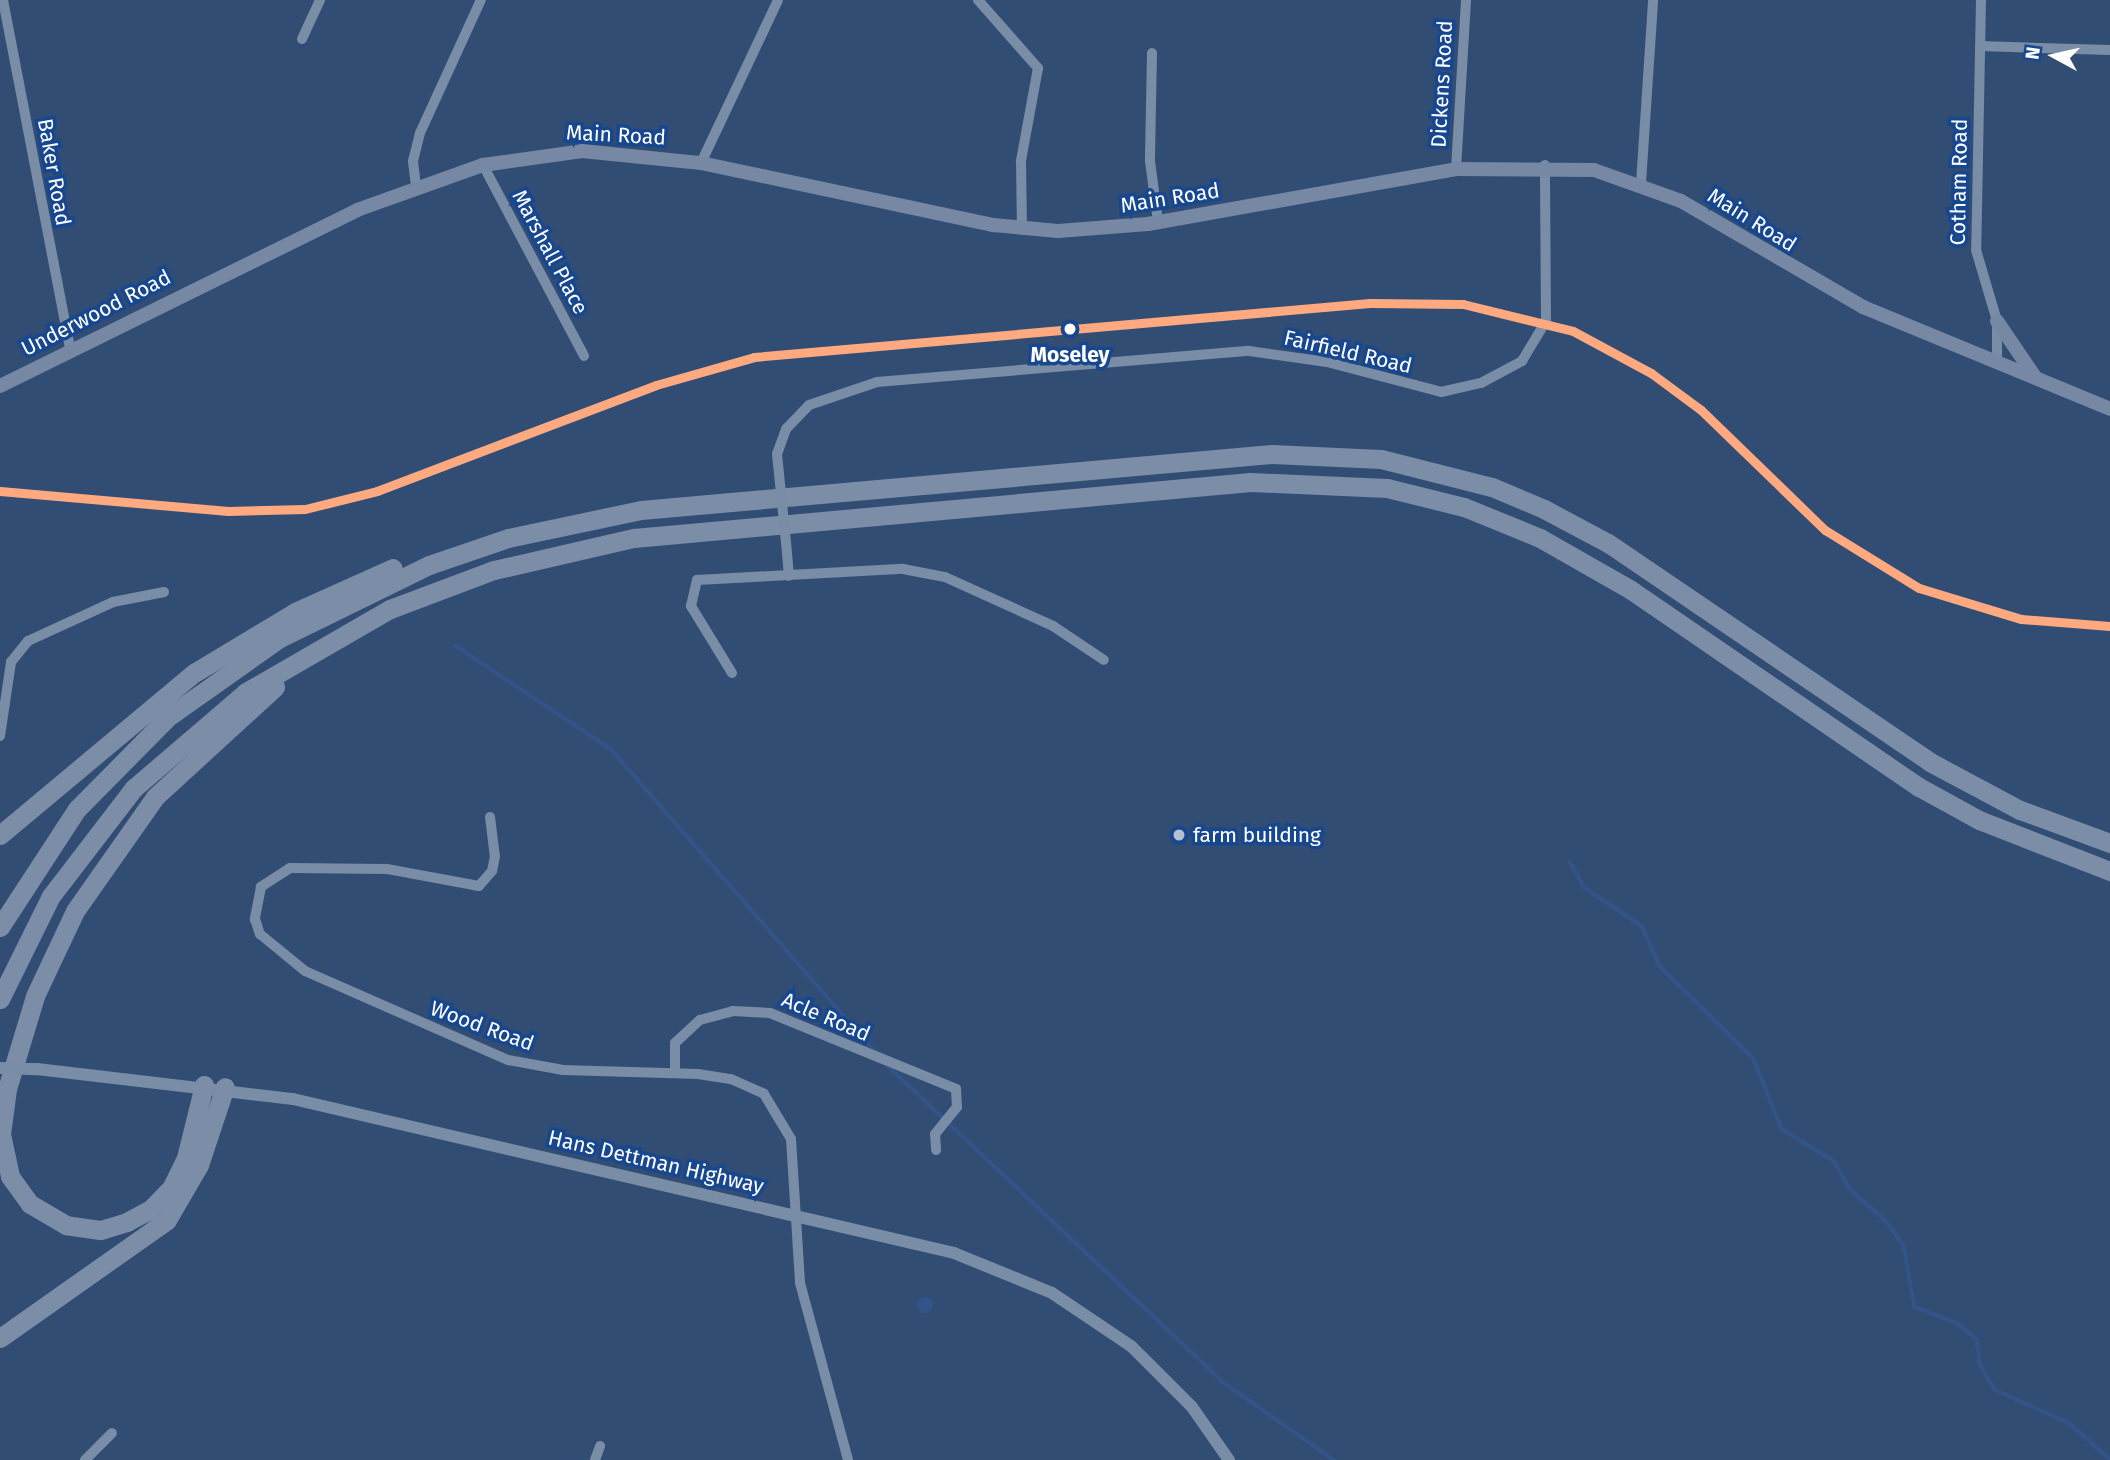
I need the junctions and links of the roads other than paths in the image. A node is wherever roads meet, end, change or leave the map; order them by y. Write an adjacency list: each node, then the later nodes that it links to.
1 (4, 0): 23 (street, Baker Road)
2 (320, 0): 9 (street)
3 (481, 0): 18 (street)
4 (778, 0): 13 (street)
5 (978, 0): 20 (street)
6 (1466, 0): 16 (street, Dickens Road)
7 (1653, 0): 17 (street)
8 (1981, 0): 10 (street, Cotham Road)
9 (302, 39)
10 (1980, 46): 11 (street); 22 (street, Cotham Road)
11 (2110, 50)
12 (1152, 53): 19 (street)
13 (701, 163): 14 (main road, Main Road); 20 (main road, Main Road)
14 (483, 165): 18 (main road, Main Road); 24 (street, Marshall Place)
15 (1545, 165): 16 (main road, Main Road); 17 (main road, Main Road); 30 (street, Fairfield Road, bridge)
16 (1456, 169): 19 (main road, Main Road)
17 (1641, 183): 25 (main road, Main Road)
18 (416, 186): 21 (main road, Main Road)
19 (1158, 222): 20 (main road, Main Road)
20 (1022, 229)
21 (211, 279): 23 (main road, Underwood Road)
22 (1997, 321): 25 (street, Cotham Road); 26 (main road)
23 (70, 349): 27 (main road, Underwood Road)
24 (584, 356)
25 (1997, 362): 26 (main road, Main Road)
26 (2035, 377): 28 (main road, Main Road)
27 (0, 386)
28 (2110, 409)
29 (455, 556): 37 (highway); 38 (highway); 40 (highway)
30 (789, 576): 33 (street); 34 (street)
31 (164, 592): 35 (street)
32 (351, 629): 39 (highway); 41 (highway); 44 (highway)
33 (1104, 660)
34 (732, 673)
35 (0, 736)
36 (490, 817): 43 (street, Wood Road)
37 (0, 835)
38 (2110, 844)
39 (2110, 871)
40 (0, 927)
41 (0, 999)
42 (0, 1068): 44 (street, Hans Dettman Highway, bridge)
43 (675, 1071): 46 (street, Acle Road); 47 (street, Wood Road)
44 (204, 1085): 45 (street, Hans Dettman Highway)
45 (225, 1087): 47 (street, Hans Dettman Highway); 48 (highway)
46 (936, 1150)
47 (796, 1214): 53 (street, Wood Road); 54 (street, Hans Dettman Highway)
48 (0, 1338)
49 (112, 1433): 51 (street)
50 (600, 1446): 52 (street)
51 (85, 1460)
52 (594, 1460)
53 (848, 1460)
54 (1229, 1460)

